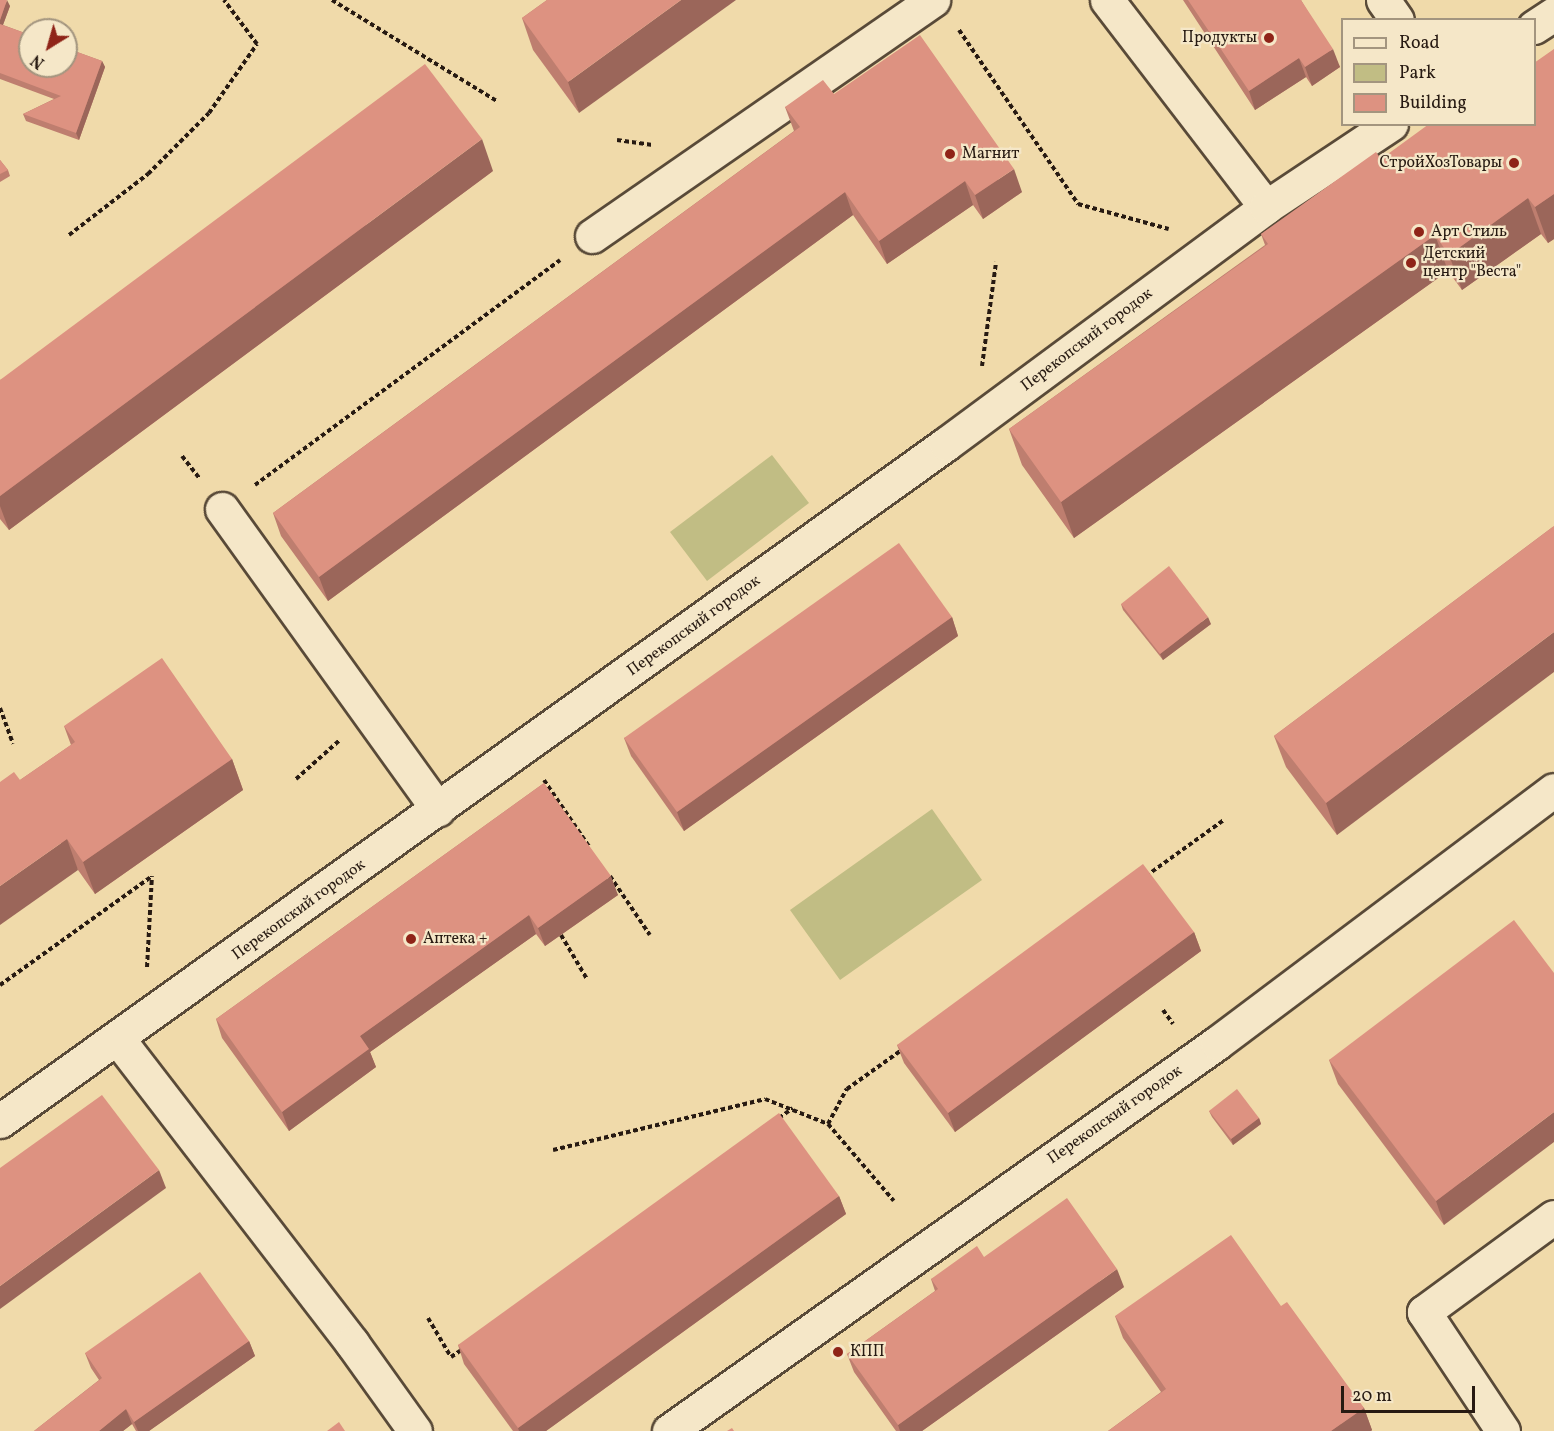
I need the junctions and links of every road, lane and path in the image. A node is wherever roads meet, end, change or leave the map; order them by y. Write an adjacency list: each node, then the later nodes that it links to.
1 (224, 0): 12 (path)
2 (332, 0): 9 (path)
3 (1107, 0): 11 (street)
4 (1383, 0): 7 (street)
5 (942, 10): 13 (street); 14 (path)
6 (1554, 14): 8 (street)
7 (1396, 18)
8 (1536, 26)
9 (497, 101)
10 (1387, 126): 11 (street, Перекопский городок)
11 (1266, 207): 14 (street, Перекопский городок)
12 (69, 235)
13 (592, 236): 19 (path)
14 (1218, 243): 16 (street, Перекопский городок)
15 (996, 262): 16 (path)
16 (974, 423): 23 (street, Перекопский городок)
17 (182, 456): 18 (path)
18 (196, 474)
19 (222, 509): 21 (street)
20 (0, 708): 22 (path)
21 (371, 713): 24 (path); 26 (street)
22 (13, 744)
23 (523, 749): 26 (street, Перекопский городок); 28 (path)
24 (296, 779)
25 (1554, 790): 47 (street, Перекопский городок)
26 (438, 810): 35 (street, Перекопский городок)
27 (1224, 820): 30 (path)
28 (597, 857)
29 (603, 867): 32 (path)
30 (1137, 882)
31 (561, 935): 33 (path)
32 (650, 935)
33 (587, 979)
34 (0, 985): 35 (path)
35 (131, 1030): 38 (street, Перекопский городок); 46 (street)
36 (904, 1048): 40 (path)
37 (793, 1108): 39 (path); 40 (path); 41 (path)
38 (0, 1121)
39 (774, 1122)
40 (828, 1124): 42 (path)
41 (553, 1150)
42 (894, 1201)
43 (1554, 1217): 48 (street)
44 (428, 1318): 45 (path)
45 (470, 1343)
46 (415, 1431)
47 (669, 1431)
48 (1503, 1431)

